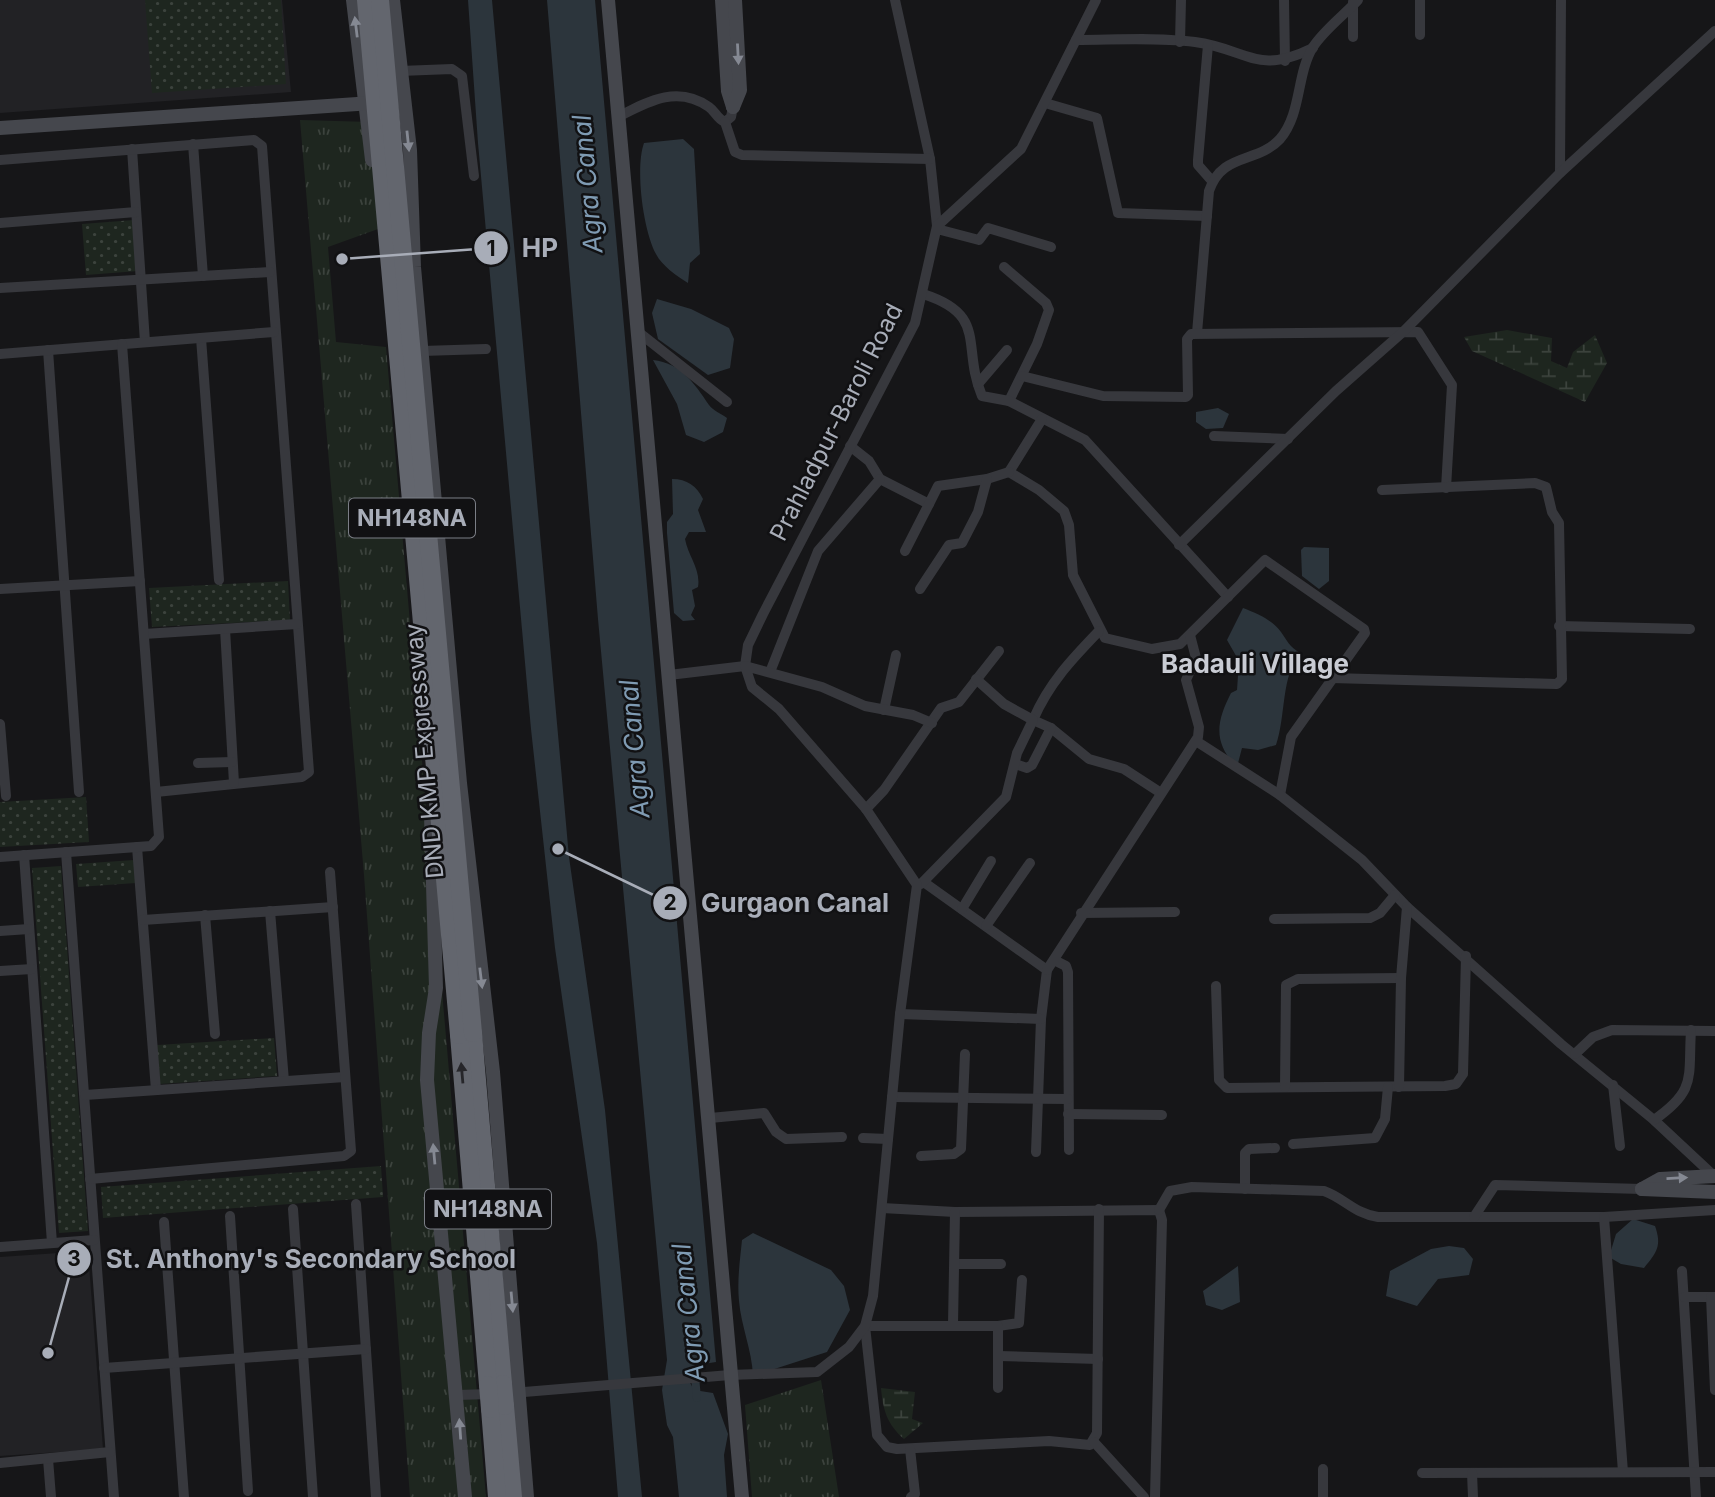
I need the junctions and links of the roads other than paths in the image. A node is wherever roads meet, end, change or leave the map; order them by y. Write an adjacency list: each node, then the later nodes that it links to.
1 (353, 0): 25 (street, one-way to 1)
2 (366, 0): 147 (highway, DND KMP Expressway / NH148NA, bridge)
3 (380, 0): 147 (highway, DND KMP Expressway / NH148NA, bridge)
4 (393, 0): 23 (street)
5 (608, 0): 28 (street)
6 (722, 0): 27 (street)
7 (735, 0): 27 (street, one-way to 27)
8 (895, 0): 34 (street, Prahladpur-Baroli Road)
9 (1096, 0): 18 (street)
10 (1181, 0): 19 (street)
11 (1284, 0): 22 (street)
12 (1420, 0): 16 (street)
13 (1561, 0): 36 (street)
14 (1355, 2): 17 (street); 21 (street)
15 (1715, 31): 36 (street)
16 (1420, 35)
17 (1353, 37)
18 (1076, 40): 19 (street); 26 (street)
19 (1181, 42): 20 (street)
20 (1208, 45): 22 (street); 38 (street)
21 (1313, 48): 22 (street); 38 (street)
22 (1285, 61)
23 (400, 71): 24 (street); 37 (street)
24 (403, 96): 25 (street); 60 (street, one-way to 60)
25 (365, 99): 29 (street); 31 (street); 213 (street, one-way to 25)
26 (1045, 103): 40 (street); 42 (street)
27 (733, 107): 30 (street)
28 (620, 116): 30 (street); 50 (street)
29 (0, 122)
30 (725, 122): 34 (street)
31 (0, 128)
32 (194, 144): 33 (street); 45 (street); 46 (street)
33 (132, 149): 35 (street); 39 (street)
34 (930, 159): 42 (street, Prahladpur-Baroli Road)
35 (0, 160)
36 (1560, 173): 51 (street)
37 (474, 176)
38 (1212, 181): 40 (street)
39 (136, 212): 41 (street); 47 (street)
40 (1207, 216): 53 (street)
41 (0, 223)
42 (937, 228): 43 (street); 49 (street, Prahladpur-Baroli Road)
43 (1051, 247)
44 (1004, 267): 62 (street)
45 (270, 272): 46 (street); 52 (street)
46 (203, 276): 47 (street)
47 (141, 280): 48 (street); 55 (street)
48 (0, 288)
49 (923, 294): 63 (street); 69 (street, Prahladpur-Baroli Road)
50 (636, 330): 65 (street); 95 (street)
51 (1404, 331): 53 (street); 68 (street); 73 (street)
52 (274, 332): 54 (street); 84 (street)
53 (1197, 333): 62 (street)
54 (201, 338): 55 (street); 78 (street)
55 (145, 342): 56 (street)
56 (122, 344): 58 (street); 79 (street)
57 (486, 348): 60 (street)
58 (48, 350): 61 (street); 80 (street)
59 (1007, 350): 63 (street)
60 (422, 351): 211 (street, one-way to 211)
61 (0, 354)
62 (1022, 376): 64 (street)
63 (978, 384): 64 (street)
64 (1009, 401): 66 (street)
65 (727, 402)
66 (1042, 419): 70 (street); 76 (street)
67 (1214, 436): 68 (street)
68 (1288, 439): 76 (street)
69 (850, 446): 71 (street); 93 (street, Prahladpur-Baroli Road)
70 (1009, 472): 72 (street); 88 (street)
71 (880, 479): 75 (street); 94 (street)
72 (987, 479): 75 (street); 82 (street)
73 (1446, 488): 74 (street); 85 (street)
74 (1382, 490)
75 (929, 504): 77 (street)
76 (1180, 545): 83 (street)
77 (905, 551)
78 (219, 580)
79 (140, 581): 80 (street); 89 (street)
80 (64, 586): 81 (street); 108 (street)
81 (0, 589)
82 (920, 589)
83 (1228, 597): 90 (street); 96 (street)
84 (297, 624): 86 (street); 107 (street)
85 (1559, 626): 87 (street); 96 (street)
86 (225, 629): 89 (street); 104 (street)
87 (1690, 629)
88 (1099, 631): 90 (street); 99 (street)
89 (144, 634): 109 (street)
90 (1190, 635): 103 (street)
91 (999, 652): 97 (street)
92 (896, 654): 98 (street)
93 (745, 666): 94 (street); 95 (street); 113 (street)
94 (770, 672): 98 (street)
95 (669, 675): 163 (street)
96 (1331, 678): 111 (street)
97 (976, 679): 99 (street); 100 (street)
98 (884, 710): 100 (street)
99 (1033, 719): 102 (street); 106 (street)
100 (932, 723): 113 (street)
101 (0, 724): 112 (street)
102 (1051, 728): 106 (street); 110 (street)
103 (1196, 741): 110 (street); 111 (street)
104 (232, 762): 105 (street); 107 (street)
105 (198, 764)
106 (1015, 764): 121 (street)
107 (234, 783): 109 (street)
108 (79, 792)
109 (156, 792): 114 (street)
110 (1161, 793): 128 (street)
111 (1280, 795): 122 (street)
112 (6, 796)
113 (866, 809): 121 (street)
114 (137, 847): 115 (street); 130 (street)
115 (66, 852): 116 (street); 156 (street)
116 (24, 855): 117 (street); 133 (street)
117 (0, 857)
118 (991, 861): 125 (street)
119 (1030, 863): 132 (street)
120 (330, 872): 123 (street)
121 (921, 884): 125 (street); 142 (street)
122 (1395, 895): 124 (street); 131 (street)
123 (333, 907): 126 (street); 150 (street)
124 (1407, 907): 135 (street); 140 (street)
125 (962, 909): 132 (street)
126 (270, 911): 129 (street); 151 (street)
127 (1175, 912): 128 (street)
128 (1081, 913): 136 (street)
129 (205, 915): 130 (street); 146 (street)
130 (142, 919): 155 (street)
131 (1274, 919)
132 (986, 926): 138 (street)
133 (29, 929): 134 (street); 137 (street)
134 (0, 931)
135 (1466, 957): 149 (street); 154 (street)
136 (1054, 960): 138 (street); 160 (street)
137 (32, 969): 139 (street); 191 (street)
138 (1046, 970): 143 (street)
139 (0, 971)
140 (1401, 978): 153 (street); 154 (street)
141 (1216, 986): 153 (street)
142 (900, 1014): 143 (street); 157 (street)
143 (1041, 1019): 159 (street)
144 (1691, 1030): 145 (street); 149 (street); 164 (street)
145 (1715, 1031)
146 (215, 1034)
147 (466, 1034): 211 (highway, DND KMP Expressway / NH148NA)
148 (965, 1054): 158 (street)
149 (1575, 1054): 152 (street)
150 (345, 1077): 151 (street); 175 (street)
151 (284, 1081): 155 (street)
152 (1614, 1085): 164 (street); 169 (street)
153 (1285, 1087): 154 (street)
154 (1394, 1087): 168 (street)
155 (156, 1090): 156 (street)
156 (85, 1095): 175 (street)
157 (892, 1097): 158 (street); 167 (street)
158 (965, 1097): 159 (street); 173 (street)
159 (1037, 1099): 160 (street); 172 (street)
160 (1068, 1099): 161 (street)
161 (1068, 1114): 162 (street); 171 (street)
162 (1162, 1115)
163 (710, 1118): 165 (street); 209 (street)
164 (1654, 1120): 174 (street)
165 (842, 1138)
166 (863, 1138): 167 (street)
167 (888, 1139): 180 (street)
168 (1293, 1144)
169 (1620, 1146)
170 (1275, 1148): 176 (street)
171 (1069, 1150)
172 (1036, 1152)
173 (921, 1156)
174 (1715, 1176): 177 (street, one-way to 174)
175 (90, 1179): 190 (street)
176 (1245, 1189): 183 (street); 187 (street)
177 (1642, 1189): 178 (street); 187 (street)
178 (1715, 1192)
179 (356, 1204): 202 (street)
180 (882, 1208): 185 (street); 200 (street)
181 (293, 1209): 203 (street)
182 (1099, 1209): 183 (street); 185 (street); 206 (street)
183 (1159, 1210): 239 (street)
184 (1715, 1210): 188 (street)
185 (955, 1212): 193 (street)
186 (230, 1216): 205 (street)
187 (1474, 1217): 188 (street)
188 (1604, 1217): 221 (street)
189 (164, 1222): 207 (street)
190 (94, 1240): 191 (street); 208 (street)
191 (52, 1243): 192 (street)
192 (0, 1247)
193 (955, 1265): 194 (street); 199 (street)
194 (1001, 1265)
195 (1682, 1271): 197 (street)
196 (1022, 1280): 201 (street)
197 (1684, 1297): 198 (street); 222 (street)
198 (1713, 1297): 212 (street)
199 (953, 1325): 200 (street); 201 (street)
200 (865, 1326): 209 (street); 216 (street)
201 (998, 1326): 204 (street)
202 (366, 1349): 203 (street); 232 (street)
203 (303, 1354): 205 (street); 231 (street)
204 (999, 1356): 206 (street); 210 (street)
205 (239, 1358): 207 (street); 226 (street)
206 (1098, 1359): 215 (street)
207 (175, 1363): 208 (street); 230 (street)
208 (104, 1368): 217 (street)
209 (728, 1376): 211 (street); 237 (street)
210 (998, 1388)
211 (509, 1389): 213 (street); 214 (highway, DND KMP Expressway / NH148NA, bridge); 236 (street)
212 (1715, 1390)
213 (457, 1395): 233 (street, one-way to 213)
214 (498, 1407): 234 (highway, DND KMP Expressway / NH148NA); 235 (highway, DND KMP Expressway / NH148NA)
215 (1094, 1442): 216 (street); 238 (street)
216 (910, 1449): 227 (street)
217 (110, 1452): 218 (street); 229 (street)
218 (48, 1459): 219 (street); 228 (street)
219 (0, 1463)
220 (1323, 1469): 240 (street)
221 (1623, 1472): 222 (street); 225 (street)
222 (1696, 1472): 223 (street); 242 (street)
223 (1715, 1472)
224 (1422, 1473): 225 (street)
225 (1472, 1473): 241 (street)
226 (248, 1491)
227 (914, 1496)
228 (51, 1497)
229 (114, 1497)
230 (184, 1497)
231 (313, 1497)
232 (376, 1497)
233 (465, 1497)
234 (497, 1497)
235 (513, 1497)
236 (527, 1497)
237 (742, 1497)
238 (1144, 1497)
239 (1155, 1497)
240 (1323, 1497)
241 (1473, 1497)
242 (1696, 1497)

